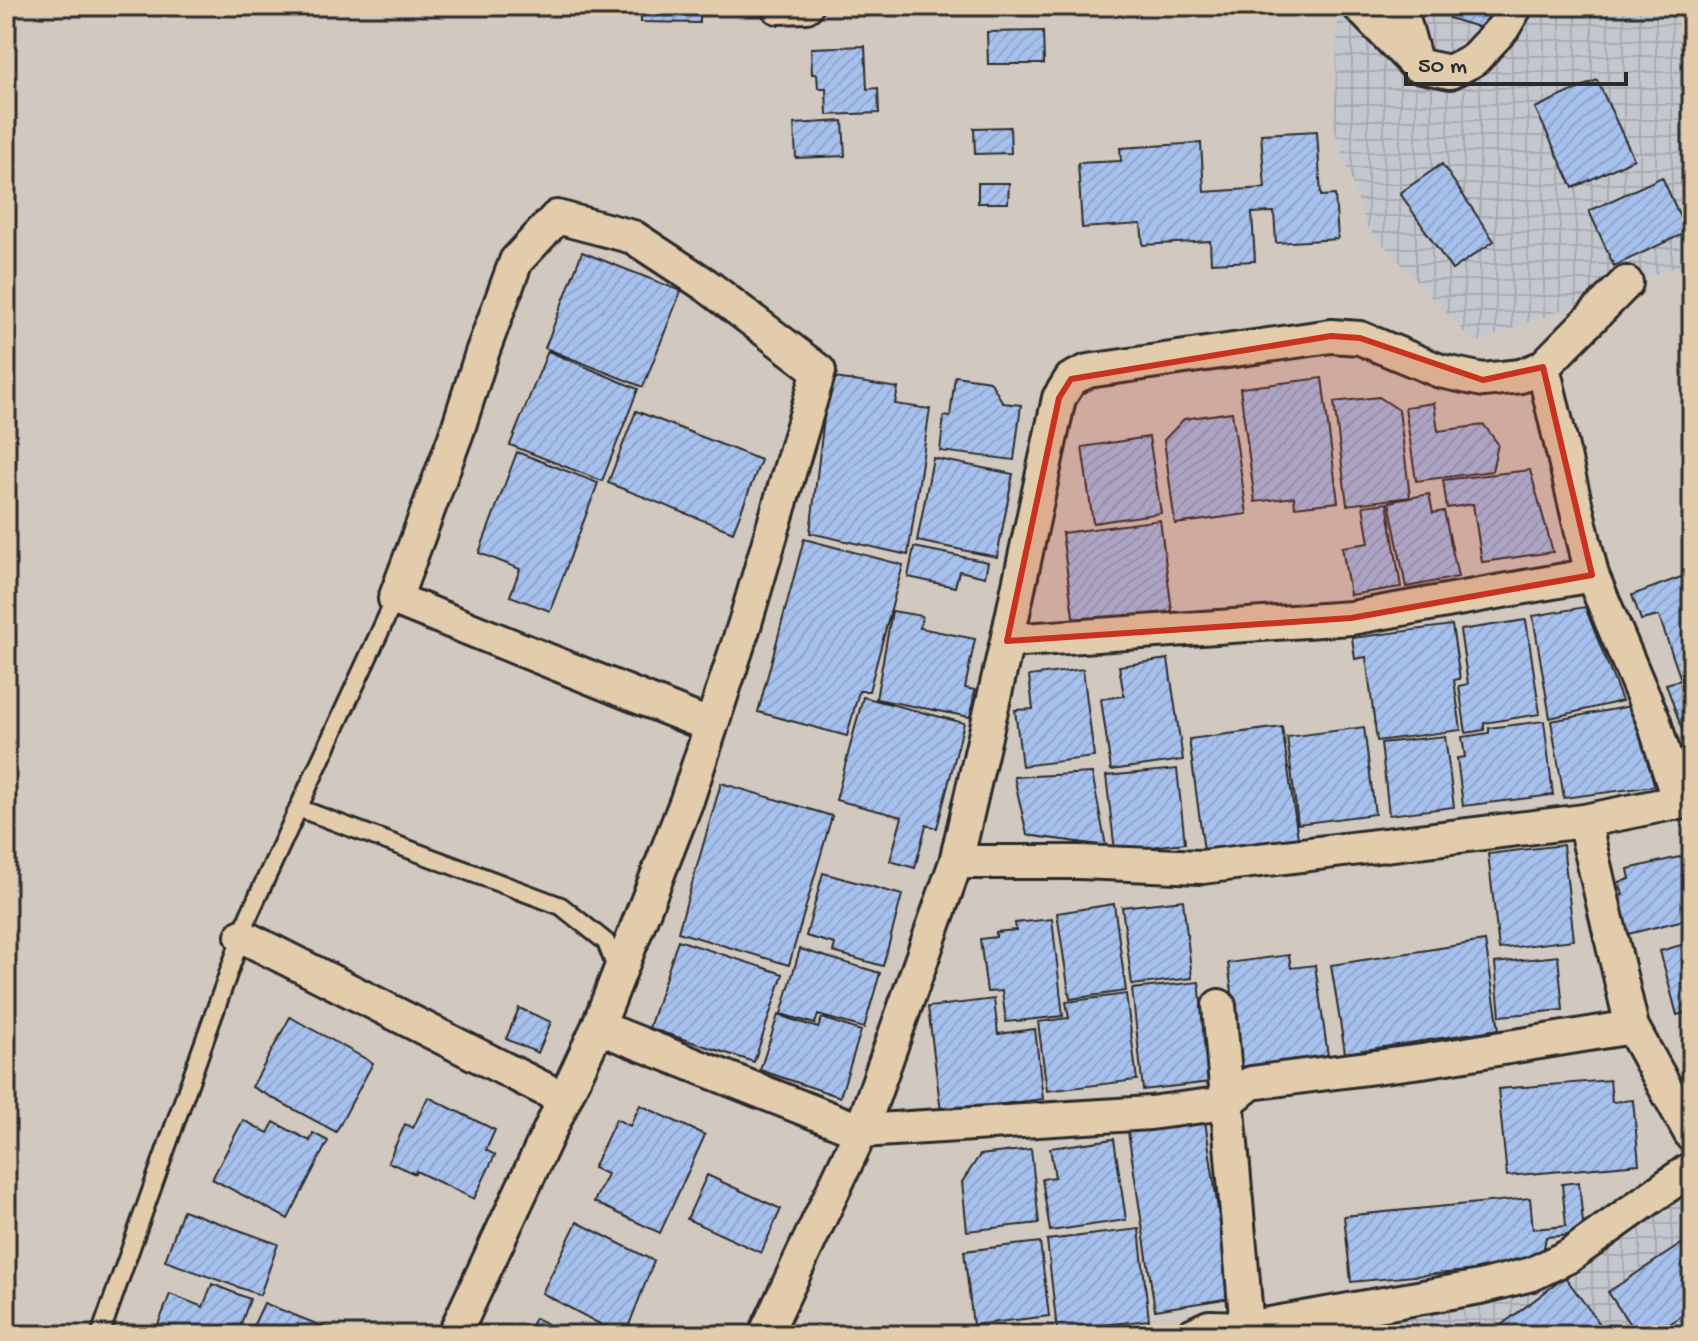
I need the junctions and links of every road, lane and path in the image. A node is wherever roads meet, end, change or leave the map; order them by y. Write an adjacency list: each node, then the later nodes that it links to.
1 (1359, 6): 4 (street)
2 (1403, 6): 4 (street)
3 (1516, 6): 4 (street)
4 (1416, 65)
5 (1626, 283): 6 (street)
6 (1543, 367): 7 (street); 9 (street)
7 (1592, 575): 9 (street); 11 (street)
8 (395, 599): 10 (street); 10 (street); 12 (lane)
9 (1007, 641): 14 (street)
10 (711, 726): 16 (street)
11 (1685, 801): 13 (street)
12 (298, 808): 15 (lane); 16 (lane)
13 (1584, 821): 14 (street); 19 (street)
14 (956, 862): 22 (street)
15 (242, 936): 20 (street); 27 (lane)
16 (618, 974): 18 (street)
17 (1219, 1006): 21 (street)
18 (598, 1027): 20 (street); 22 (street)
19 (1632, 1027): 21 (street); 23 (street)
20 (564, 1099): 28 (street)
21 (1226, 1103): 22 (street); 25 (street)
22 (861, 1131): 29 (street)
23 (1692, 1136)
24 (1692, 1168): 25 (street)
25 (1247, 1328): 26 (street)
26 (1191, 1334)
27 (100, 1335)
28 (454, 1335)
29 (765, 1335)

